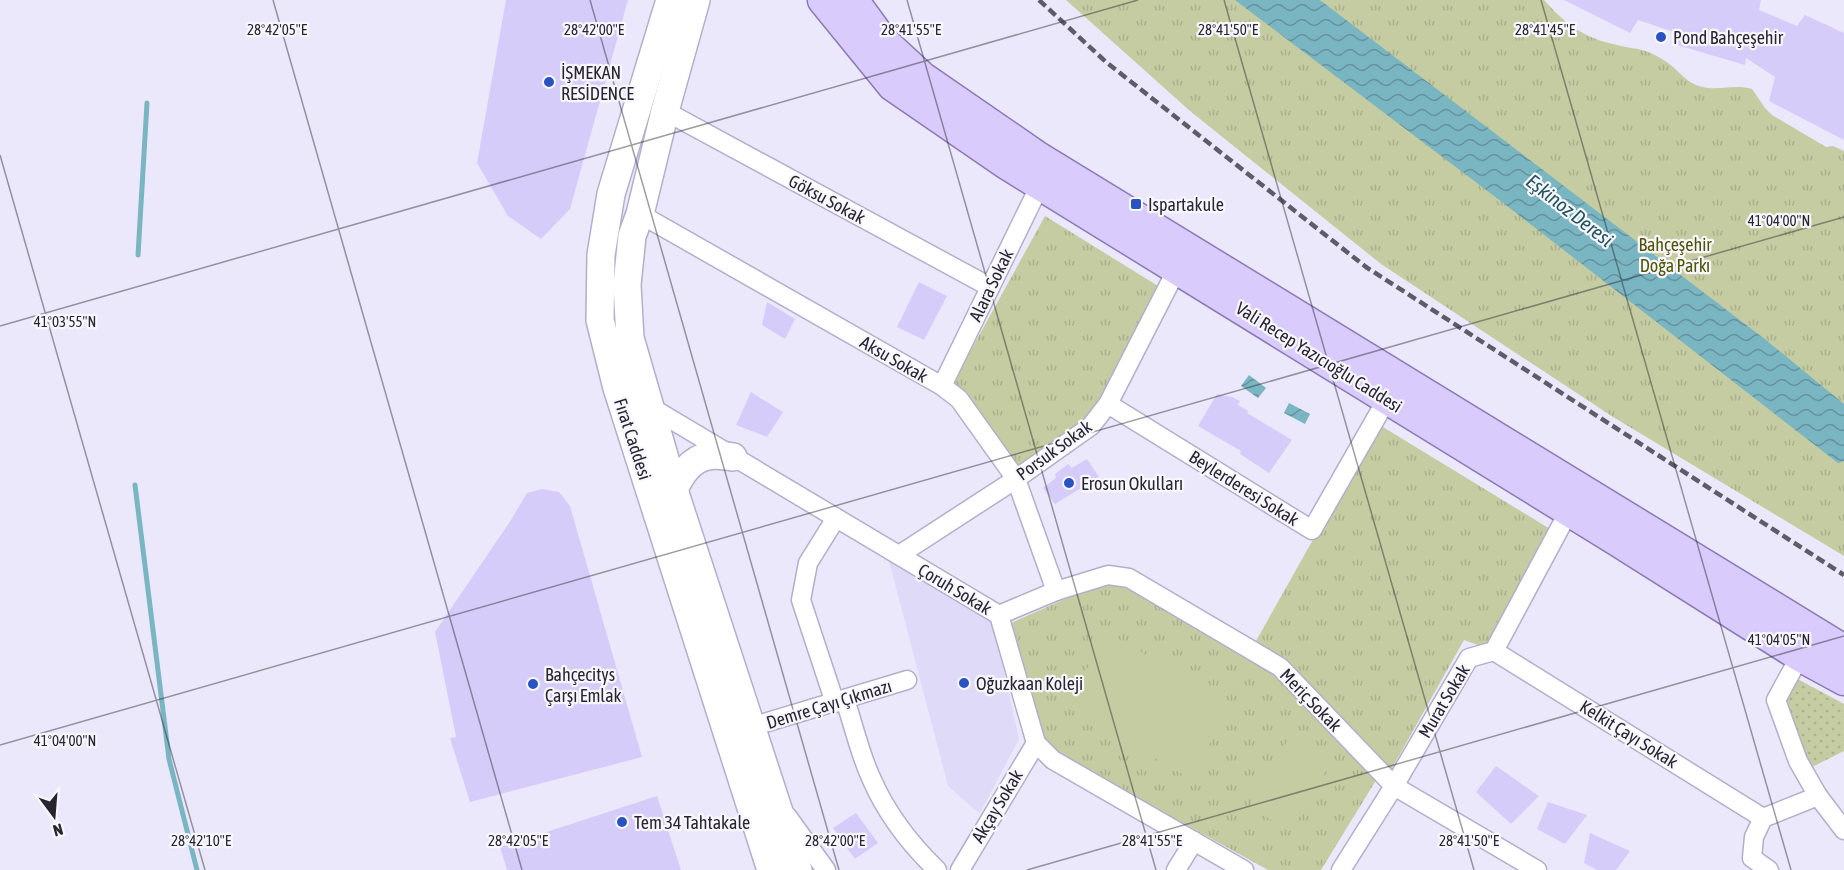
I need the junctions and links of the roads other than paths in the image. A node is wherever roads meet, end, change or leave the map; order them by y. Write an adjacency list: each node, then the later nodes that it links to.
1 (670, 0): 11 (main road, Fırat Caddesi)
2 (696, 0): 5 (main road, Fırat Caddesi)
3 (823, 0): 6 (main road, Vali Recep Yazıcıoğlu Caddesi)
4 (853, 0): 23 (main road, Vali Recep Yazıcıoğlu Caddesi)
5 (664, 111): 7 (main road, Fırat Caddesi); 9 (street, Göksu Sokak)
6 (1040, 185): 8 (main road, Vali Recep Yazıcıoğlu Caddesi); 9 (street, Alara Sokak)
7 (640, 214): 10 (street, Aksu Sokak); 14 (main road, Fırat Caddesi)
8 (1177, 269): 12 (main road, Vali Recep Yazıcıoğlu Caddesi); 13 (street, Porsuk Sokak)
9 (990, 287): 10 (street, Alara Sokak)
10 (942, 386): 16 (street, Aksu Sokak)
11 (617, 388): 14 (street, Çoruh Sokak); 37 (main road, Fırat Caddesi)
12 (1388, 399): 13 (street, Beylerderesi Sokak); 18 (main road, Vali Recep Yazıcıoğlu Caddesi)
13 (1108, 404): 16 (street, Porsuk Sokak)
14 (651, 408): 15 (street, Çoruh Sokak); 17 (main road, Fırat Caddesi)
15 (733, 457): 17 (main road); 19 (street, Çoruh Sokak)
16 (1016, 479): 20 (street, Porsuk Sokak); 21 (street, Aksu Sokak)
17 (674, 490): 29 (main road, Fırat Caddesi)
18 (1569, 511): 24 (street); 25 (main road, Vali Recep Yazıcıoğlu Caddesi)
19 (836, 518): 20 (street, Çoruh Sokak); 28 (street)
20 (899, 555): 22 (street, Çoruh Sokak)
21 (1056, 591): 22 (street, Meriç Sokak); 31 (street, Meriç Sokak)
22 (999, 615): 30 (street, Çoruh Sokak)
23 (1844, 650)
24 (1494, 651): 31 (street, Murat Sokak); 34 (street, Kelkit Çayı Sokak)
25 (1800, 656): 27 (main road, Vali Recep Yazıcıoğlu Caddesi); 32 (street)
26 (908, 680): 28 (street, Demre Çayı Çıkmazı)
27 (1844, 680)
28 (840, 701): 29 (street, Demre Çayı Çıkmazı); 40 (street)
29 (751, 728): 33 (main road, Fırat Caddesi)
30 (1036, 743): 36 (street); 41 (street, Akçay Sokak)
31 (1394, 786): 44 (street, Murat Sokak); 45 (street, Meriç Sokak)
32 (1818, 796): 34 (street); 35 (street)
33 (775, 800): 38 (main road, Fırat Caddesi); 39 (street)
34 (1763, 818): 46 (street)
35 (1844, 830)
36 (1194, 841): 42 (street); 43 (street)
37 (771, 870)
38 (798, 870)
39 (826, 870)
40 (937, 870)
41 (960, 870)
42 (1176, 870)
43 (1244, 870)
44 (1341, 870)
45 (1537, 870)
46 (1769, 870)

